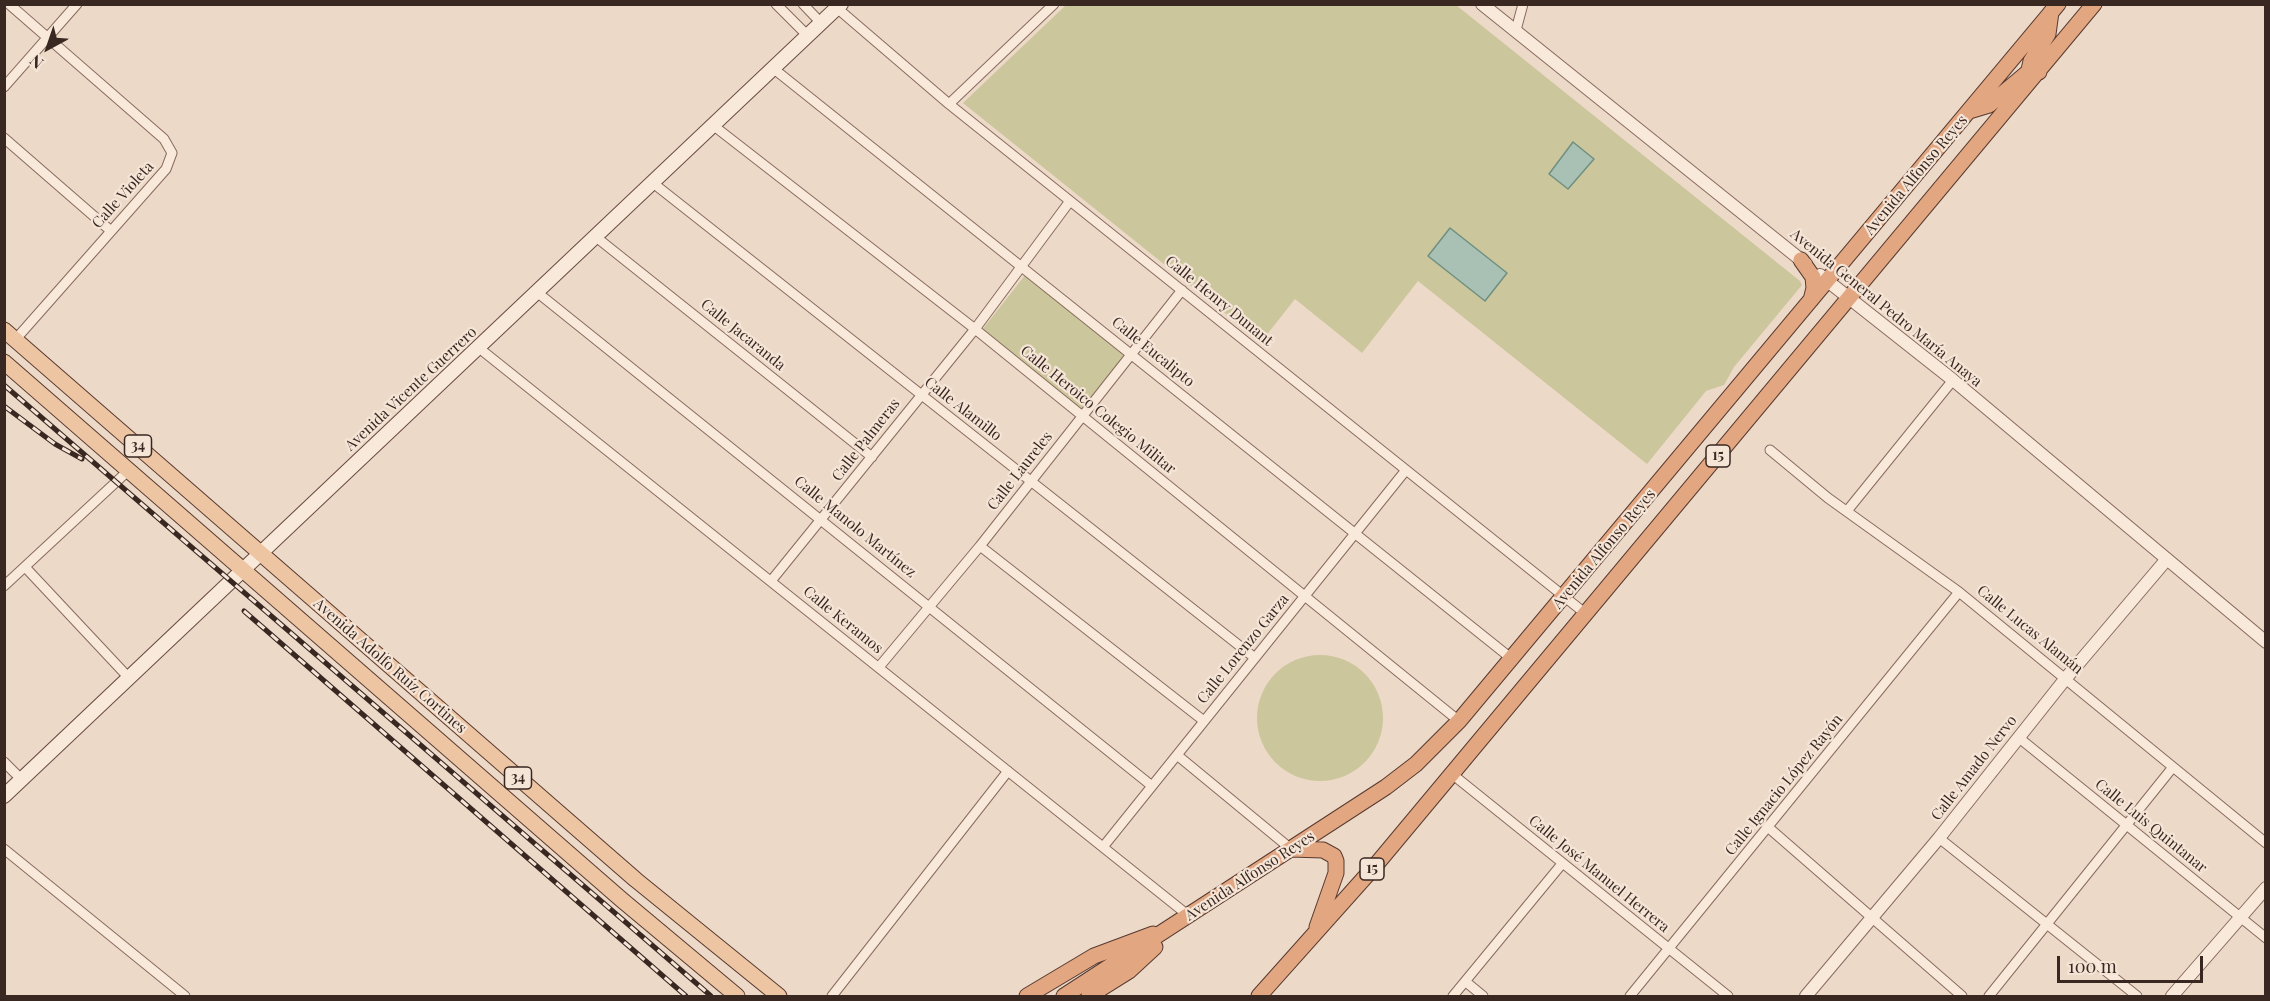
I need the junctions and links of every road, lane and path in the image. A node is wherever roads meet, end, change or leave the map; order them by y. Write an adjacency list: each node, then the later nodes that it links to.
1 (9, 4): 14 (street, Calle Violeta)
2 (77, 4): 14 (street)
3 (776, 4): 13 (street)
4 (803, 4): 11 (street)
5 (1054, 4): 18 (street)
6 (1482, 4): 12 (street, Avenida General Pedro María Anaya)
7 (1523, 4): 12 (street)
8 (2094, 4): 16 (highway, Avenida Alfonso Reyes / 15)
9 (839, 6): 11 (main road, Avenida Vicente Guerrero); 18 (street, Calle Henry Dunant)
10 (2054, 8): 16 (highway); 19 (highway, Avenida Alfonso Reyes / 15)
11 (822, 24): 13 (main road, Avenida Vicente Guerrero)
12 (1516, 30): 26 (street, Avenida General Pedro María Anaya)
13 (808, 36): 15 (main road, Avenida Vicente Guerrero)
14 (47, 38): 17 (street); 24 (street, Calle Violeta)
15 (774, 69): 20 (main road, Avenida Vicente Guerrero); 27 (street, Calle Eucalipto)
16 (2032, 76): 19 (highway); 31 (highway, Avenida Alfonso Reyes / 15)
17 (4, 87)
18 (948, 104): 23 (street, Calle Henry Dunant)
19 (1969, 111): 28 (highway, Avenida Alfonso Reyes / 15)
20 (714, 126): 22 (main road, Avenida Vicente Guerrero); 33 (street, Calle Heroico Colegio Militar)
21 (4, 138): 24 (street)
22 (653, 183): 25 (main road, Avenida Vicente Guerrero); 39 (street, Calle Alamillo)
23 (1070, 201): 27 (street, Calle Palmeras); 29 (street, Calle Henry Dunant)
24 (111, 231): 34 (street, Calle Violeta)
25 (596, 237): 30 (main road, Avenida Vicente Guerrero); 42 (street, Calle Jacaranda)
26 (1801, 260): 28 (street, Avenida General Pedro María Anaya); 32 (highway)
27 (1022, 267): 33 (street, Calle Palmeras); 36 (street, Calle Eucalipto)
28 (1828, 282): 31 (street, Avenida General Pedro María Anaya); 32 (highway, Avenida Alfonso Reyes / 15)
29 (1182, 290): 36 (street, Calle Laureles); 44 (street, Calle Henry Dunant)
30 (538, 292): 35 (main road, Avenida Vicente Guerrero); 47 (street, Calle Manolo Martínez)
31 (1851, 298): 38 (street, Avenida General Pedro María Anaya); 60 (highway, Avenida Alfonso Reyes / 15)
32 (1806, 309): 58 (highway, Avenida Alfonso Reyes / 15)
33 (975, 329): 39 (street, Calle Palmeras); 40 (street, Calle Heroico Colegio Militar)
34 (10, 335): 50 (main road, Avenida Adolfo Ruíz Cortines / 34)
35 (479, 348): 50 (main road, Avenida Vicente Guerrero); 54 (street, Calle Keramos)
36 (1132, 354): 40 (street, Calle Laureles); 48 (street, Calle Eucalipto)
37 (4, 362): 43 (main road, Avenida Adolfo Ruíz Cortines / 34)
38 (1953, 380): 46 (street); 51 (street, Avenida General Pedro María Anaya)
39 (921, 396): 42 (street, Calle Palmeras); 45 (street, Calle Alamillo)
40 (1082, 417): 45 (street, Calle Laureles); 57 (street, Calle Heroico Colegio Militar)
41 (1770, 450): 46 (street, Calle Lucas Alamán)
42 (872, 457): 47 (street, Calle Palmeras)
43 (129, 470): 52 (street); 53 (main road, Avenida Adolfo Ruíz Cortines / 34)
44 (1406, 470): 48 (street, Calle Lorenzo Garza); 58 (street, Calle Henry Dunant)
45 (1030, 481): 49 (street, Calle Laureles); 62 (street, Calle Alamillo)
46 (1847, 511): 56 (street, Calle Lucas Alamán)
47 (823, 519): 54 (street, Calle Palmeras); 59 (street, Calle Manolo Martínez)
48 (1355, 533): 57 (street, Calle Lorenzo Garza); 63 (street, Calle Eucalipto)
49 (980, 546): 59 (street, Calle Laureles); 67 (street)
50 (260, 554): 53 (main road, Avenida Vicente Guerrero); 98 (main road, Avenida Adolfo Ruíz Cortines / 34)
51 (2167, 559): 61 (street, Avenida General Pedro María Anaya); 66 (street, Calle Amado Nervo)
52 (25, 567): 55 (street); 65 (street)
53 (244, 570): 65 (main road, Avenida Vicente Guerrero); 97 (main road, Avenida Adolfo Ruíz Cortines / 34)
54 (771, 581): 64 (street, Calle Keramos)
55 (4, 586)
56 (1959, 592): 66 (street, Calle Lucas Alamán); 79 (street, Calle Ignacio López Rayón)
57 (1305, 595): 62 (street, Calle Lorenzo Garza); 68 (street, Calle Heroico Colegio Militar)
58 (1564, 596): 60 (street, Calle Henry Dunant); 63 (highway, Avenida Alfonso Reyes / 15)
59 (930, 606): 64 (street, Calle Laureles); 76 (street, Calle Manolo Martínez)
60 (1586, 614): 74 (highway, Avenida Alfonso Reyes / 15)
61 (2265, 642)
62 (1255, 658): 67 (street, Calle Lorenzo Garza)
63 (1512, 658): 68 (highway, Avenida Alfonso Reyes / 15)
64 (879, 667): 73 (street, Calle Keramos)
65 (129, 678): 75 (main road, Avenida Vicente Guerrero)
66 (2066, 678): 69 (street, Calle Amado Nervo); 72 (street, Calle Lucas Alamán)
67 (1204, 721): 70 (street, Calle Lorenzo Garza)
68 (1460, 722): 84 (highway, Avenida Alfonso Reyes / 15)
69 (2018, 737): 78 (street, Calle Luis Quintanar); 80 (street, Calle Amado Nervo)
70 (1177, 755): 76 (street, Calle Lorenzo Garza); 84 (street)
71 (4, 762): 75 (street)
72 (2173, 767): 78 (street); 81 (street, Calle Lucas Alamán)
73 (1008, 771): 82 (street, Calle Keramos); 99 (street)
74 (1452, 774): 85 (street, Calle José Manuel Herrera); 92 (highway, 15)
75 (22, 780): 77 (main road, Avenida Vicente Guerrero)
76 (1152, 786): 82 (street, Calle Lorenzo Garza)
77 (4, 796)
78 (2127, 826): 88 (street, Calle Luis Quintanar); 90 (street)
79 (1769, 828): 89 (street); 94 (street, Calle Ignacio López Rayón)
80 (1939, 838): 89 (street, Calle Amado Nervo); 90 (street)
81 (2265, 843)
82 (1103, 847): 87 (street, Calle Keramos)
83 (4, 849): 96 (street)
84 (1291, 849): 87 (highway, Avenida Alfonso Reyes / 15); 92 (highway)
85 (1561, 865): 94 (street, Calle José Manuel Herrera); 95 (street)
86 (2265, 888): 88 (street)
87 (1190, 916): 91 (highway, Avenida Alfonso Reyes / 15)
88 (2240, 918): 93 (street, Calle Luis Quintanar); 112 (street)
89 (1872, 919): 108 (street, Calle Amado Nervo); 109 (street)
90 (2047, 925): 110 (street); 111 (street)
91 (1168, 931): 100 (highway); 101 (highway, Avenida Alfonso Reyes / 15); 102 (highway)
92 (1314, 936): 103 (highway, 15)
93 (2265, 938)
94 (1669, 949): 106 (street, Calle Ignacio López Rayón); 107 (street, Calle José Manuel Herrera)
95 (1466, 982): 104 (street); 105 (street)
96 (185, 996)
97 (737, 996)
98 (779, 996)
99 (832, 996)
100 (1027, 996)
101 (1064, 996)
102 (1089, 996)
103 (1259, 996)
104 (1453, 996)
105 (1484, 996)
106 (1630, 996)
107 (1728, 996)
108 (1806, 996)
109 (1962, 996)
110 (1989, 996)
111 (2137, 996)
112 (2172, 996)

